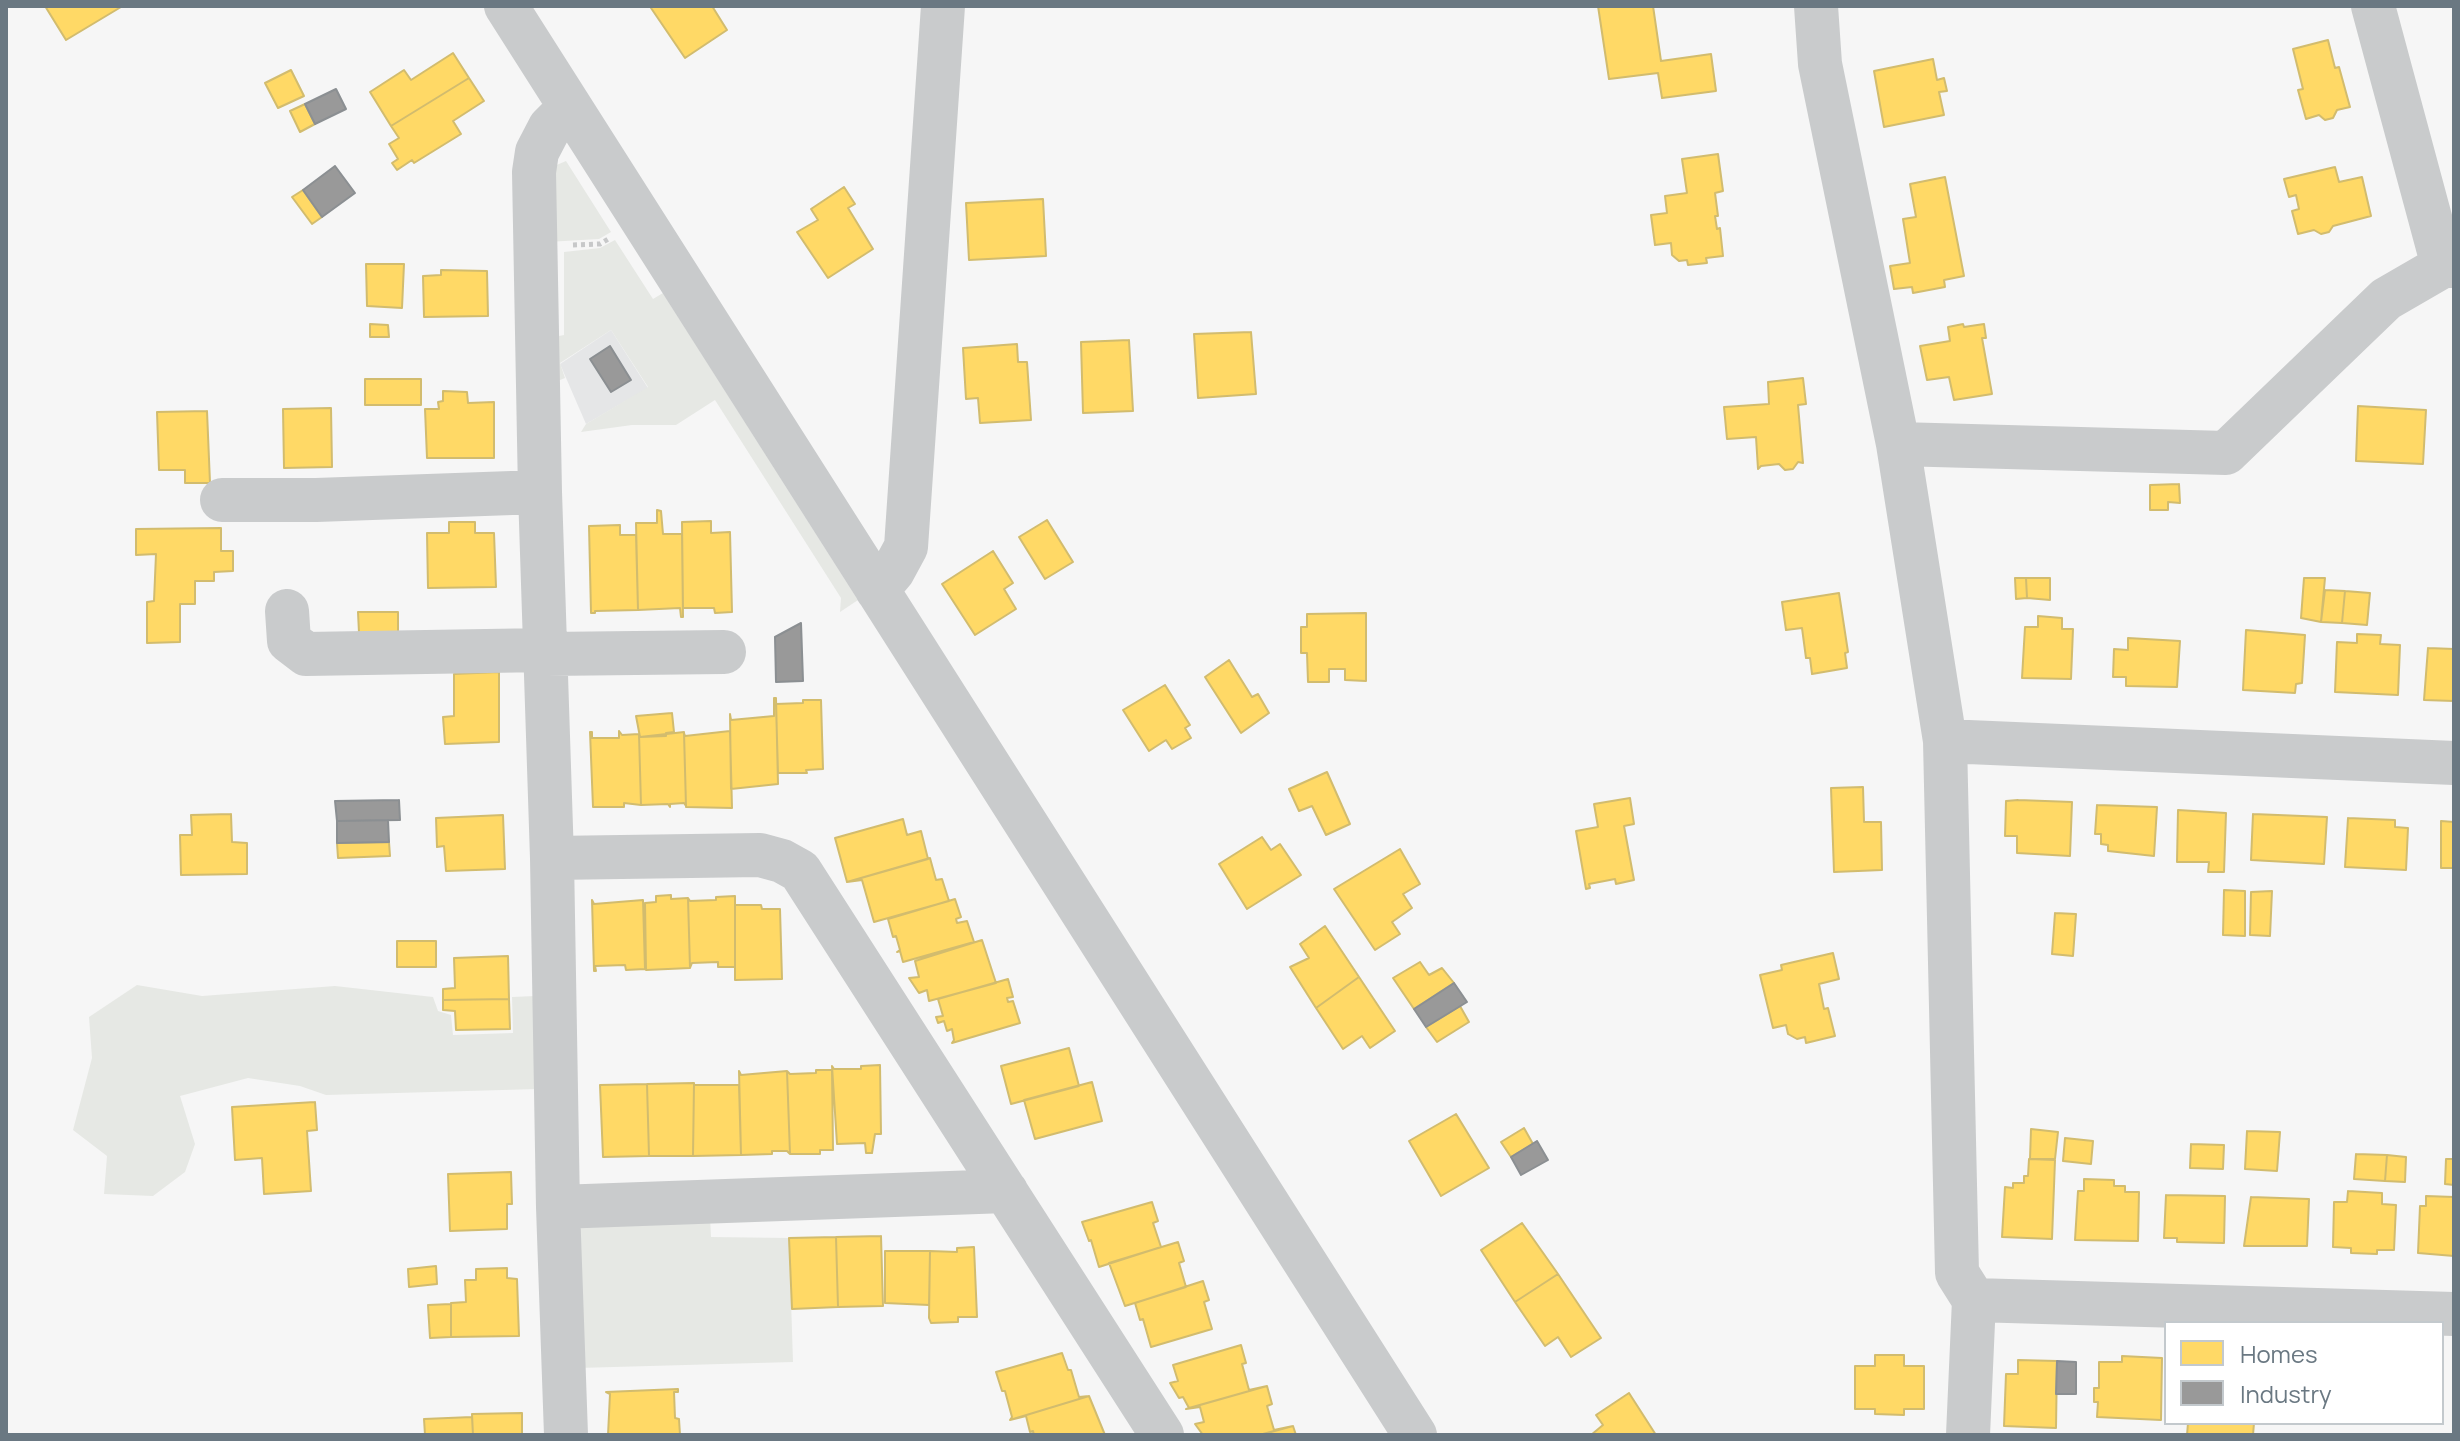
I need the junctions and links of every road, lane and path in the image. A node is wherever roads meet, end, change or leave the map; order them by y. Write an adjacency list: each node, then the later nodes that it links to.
1 (506, 6): 5 (street)
2 (943, 6): 10 (street)
3 (1816, 6): 7 (street)
4 (2373, 6): 6 (street)
5 (570, 107): 8 (street); 10 (street)
6 (2449, 266): 7 (street)
7 (1898, 444): 14 (street)
8 (540, 492): 9 (street); 12 (street)
9 (222, 500)
10 (877, 590): 23 (street)
11 (287, 611): 12 (street)
12 (546, 652): 13 (street); 16 (street)
13 (724, 652)
14 (1945, 741): 15 (street); 19 (street)
15 (2454, 763)
16 (552, 858): 17 (street); 18 (street)
17 (1006, 1191): 18 (street); 22 (street)
18 (558, 1207): 21 (street)
19 (1974, 1300): 20 (street); 24 (street)
20 (2454, 1314)
21 (566, 1435)
22 (1162, 1435)
23 (1415, 1435)
24 (1968, 1435)

